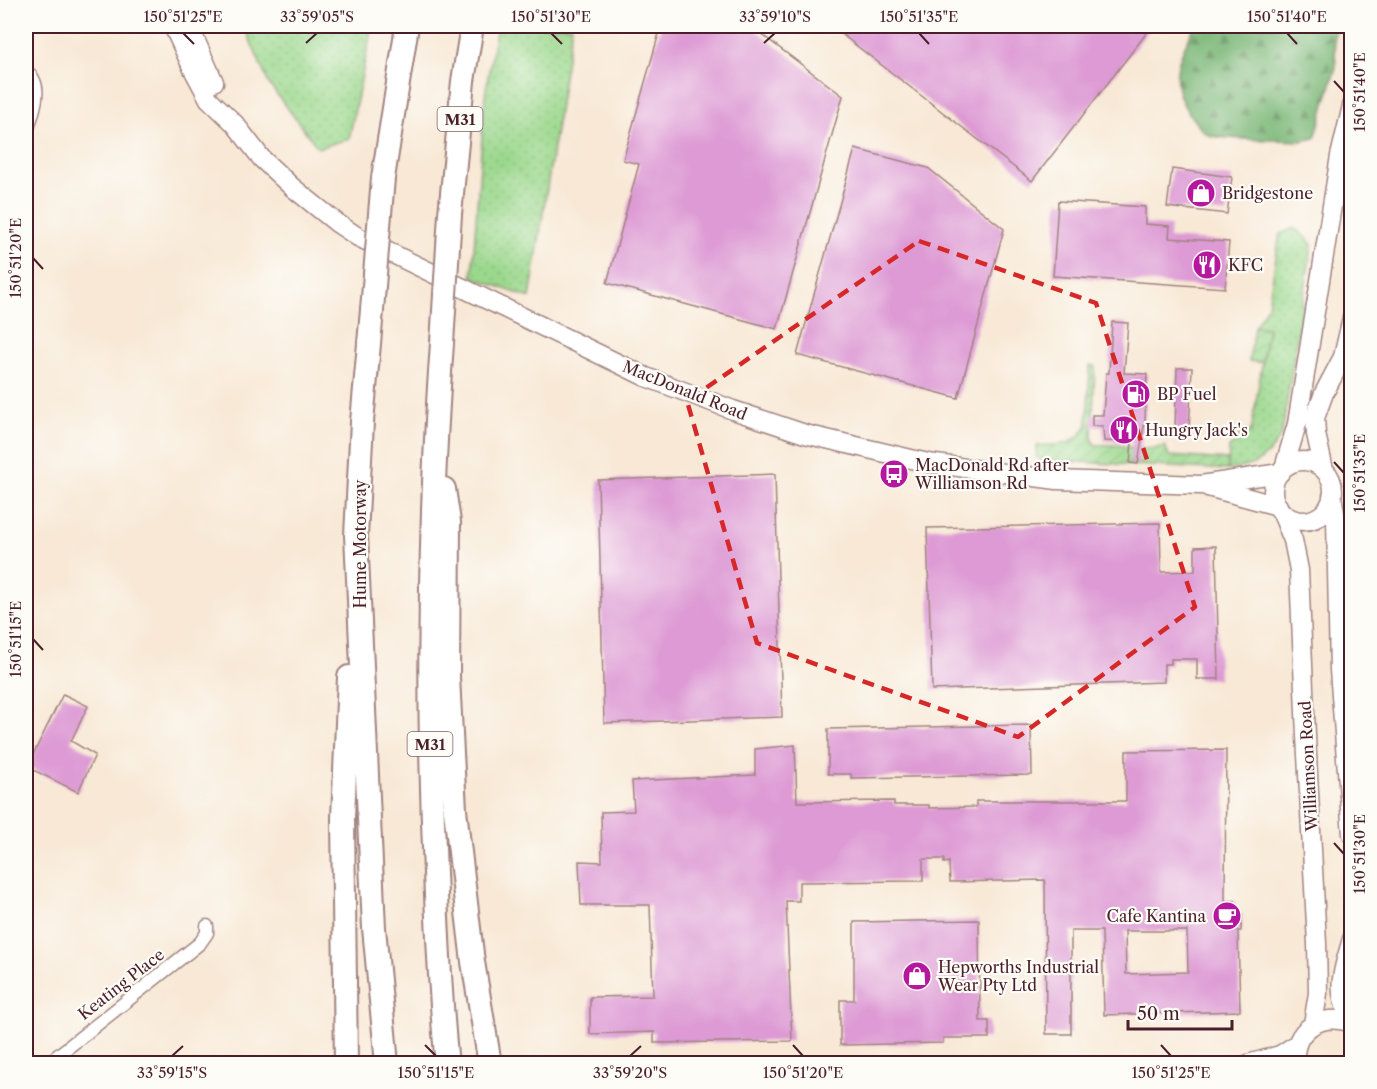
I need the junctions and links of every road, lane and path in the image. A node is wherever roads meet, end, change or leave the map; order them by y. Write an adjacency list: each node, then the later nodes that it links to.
1 (173, 26): 7 (main road, MacDonald Road)
2 (189, 26): 7 (main road, MacDonald Road)
3 (407, 26): 16 (highway, Hume Motorway, bridge)
4 (472, 26): 10 (highway, M31, bridge)
5 (26, 71): 8 (street)
6 (1352, 106): 11 (main road)
7 (235, 124): 13 (main road, MacDonald Road)
8 (26, 134)
9 (1352, 318): 12 (main road)
10 (436, 425): 26 (highway, M31); 27 (highway)
11 (1282, 470): 12 (main road); 13 (main road, MacDonald Road); 15 (main road)
12 (1324, 470): 14 (main road)
13 (1201, 485): 15 (main road, MacDonald Road)
14 (1332, 496): 15 (main road); 17 (main road)
15 (1279, 509): 21 (main road, Williamson Road)
16 (356, 535): 24 (highway); 25 (highway, Hume Motorway)
17 (1352, 834)
18 (207, 926): 23 (street, Keating Place)
19 (1352, 939): 20 (main road)
20 (1351, 1023): 21 (main road)
21 (1313, 1024): 22 (main road)
22 (1297, 1044): 28 (main road); 29 (main road)
23 (47, 1064)
24 (346, 1064)
25 (387, 1064)
26 (447, 1064)
27 (489, 1064)
28 (1248, 1064)
29 (1296, 1064)

